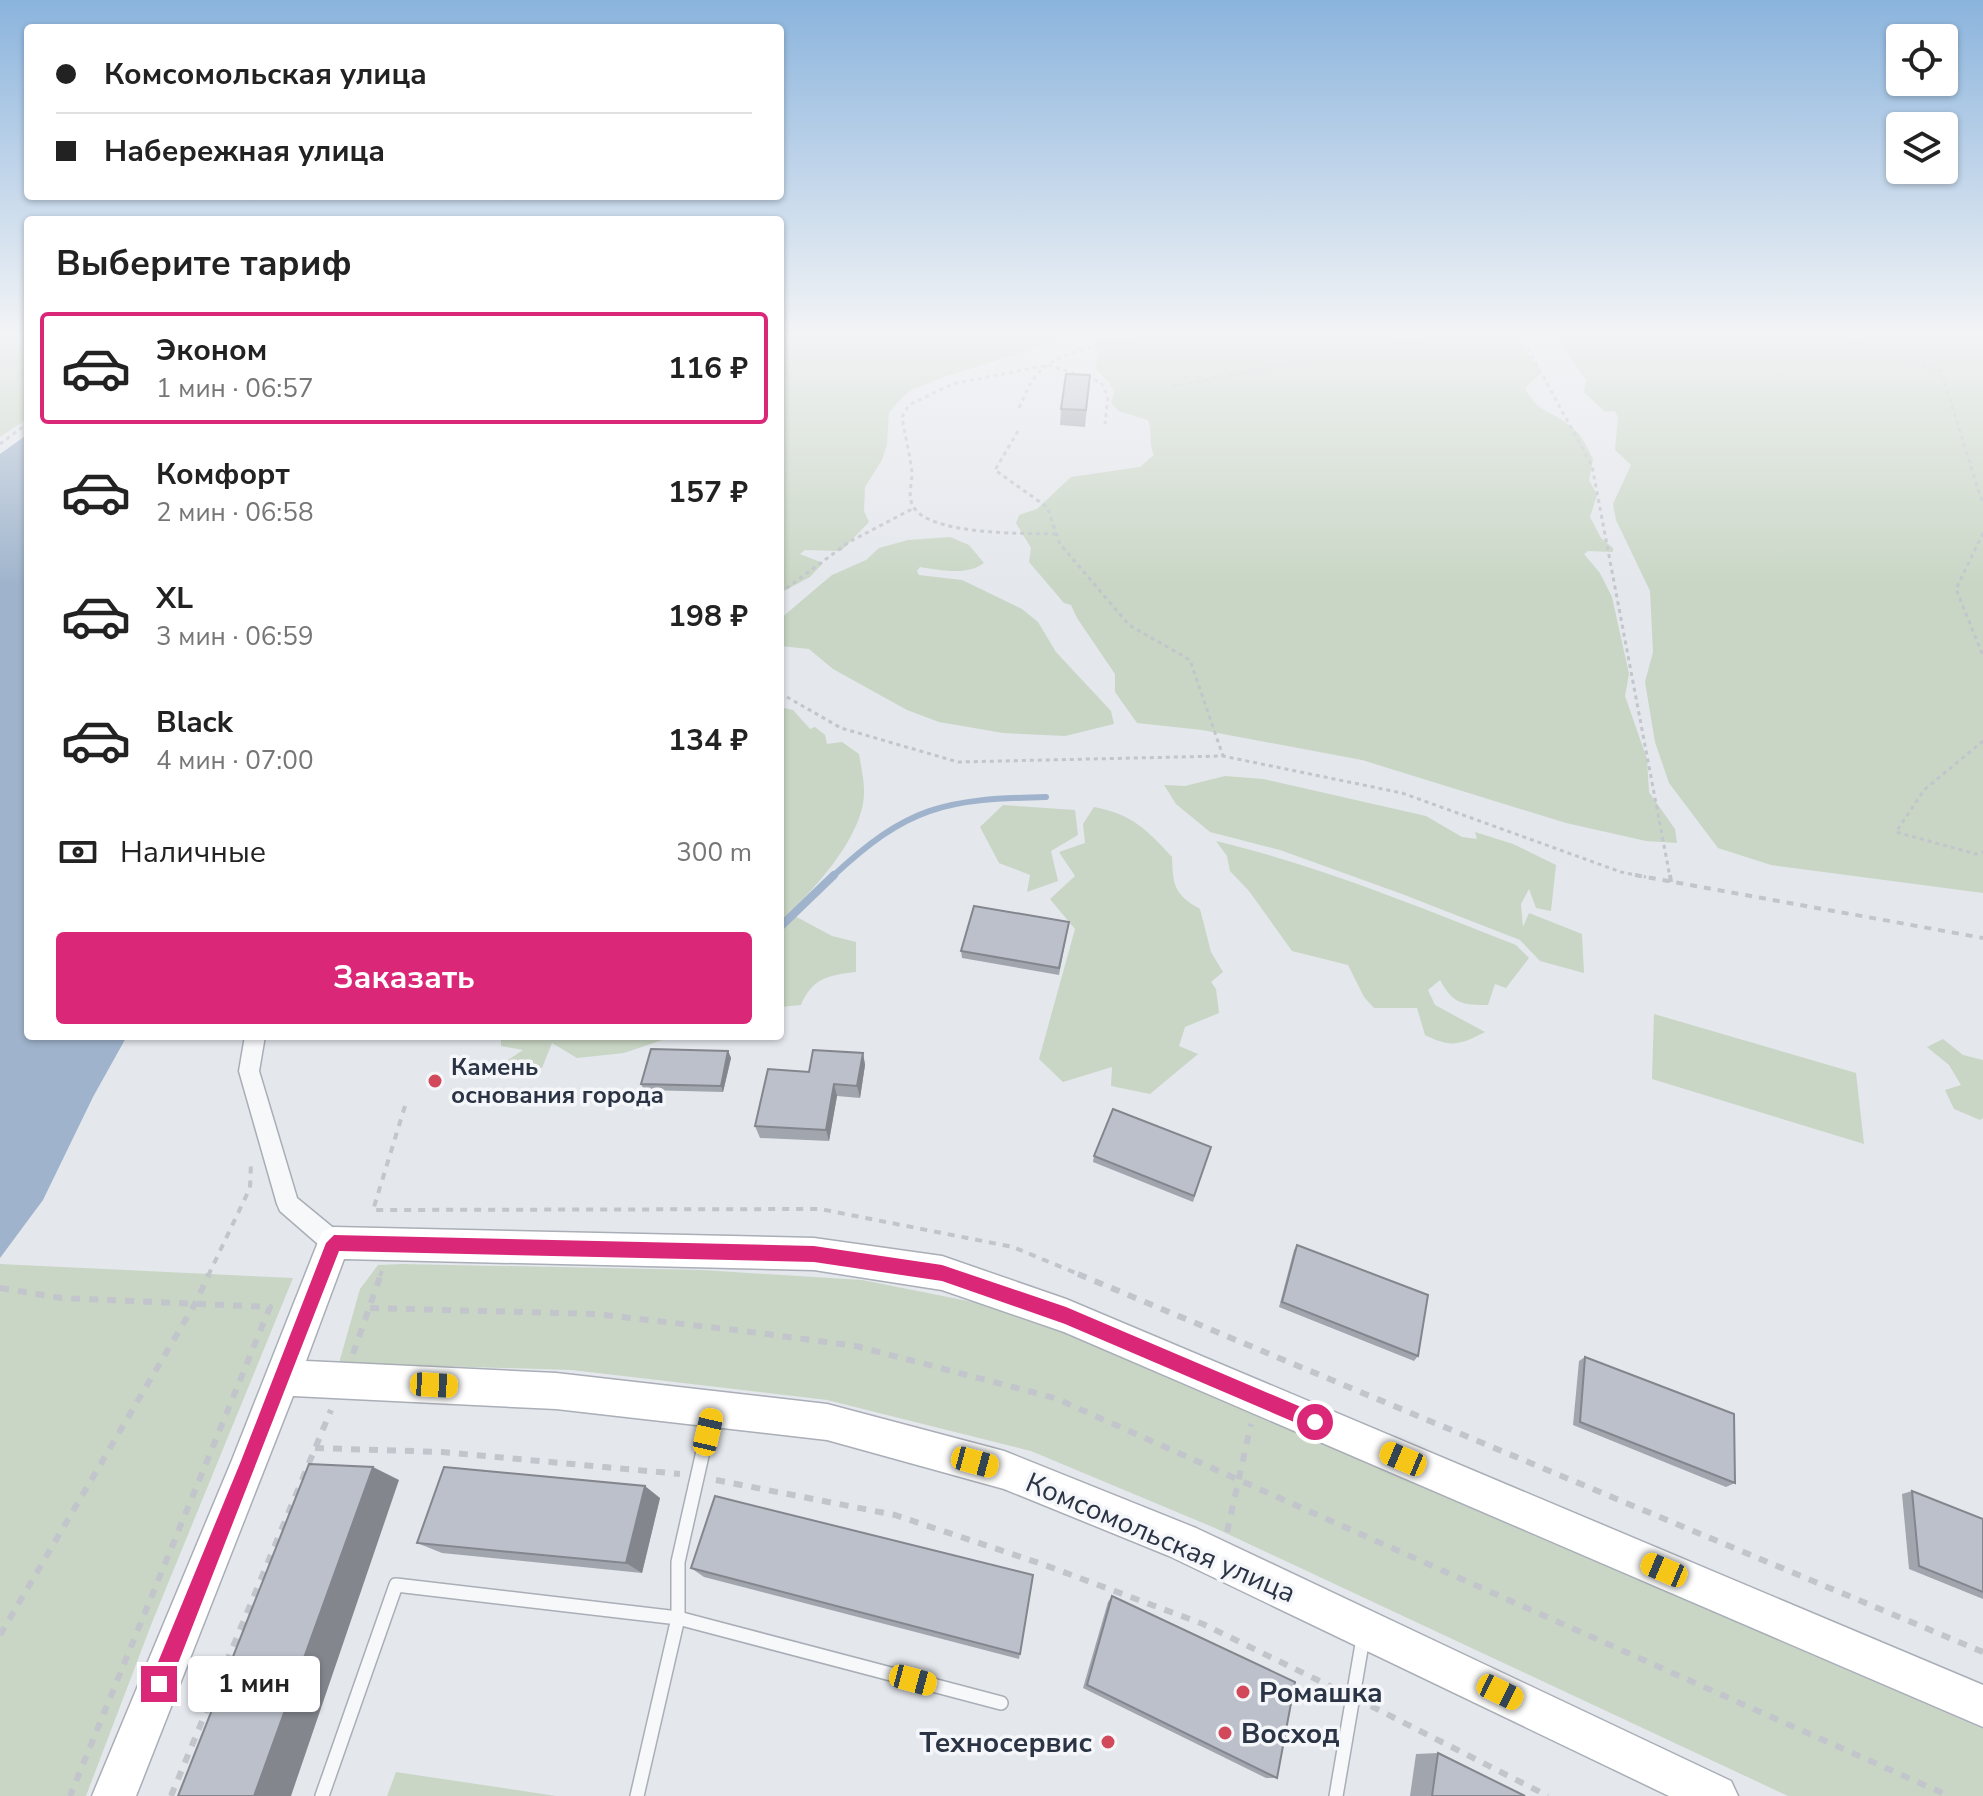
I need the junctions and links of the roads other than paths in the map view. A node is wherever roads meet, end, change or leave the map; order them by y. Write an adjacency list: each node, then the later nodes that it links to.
1 (254, 1040): 2 (street)
2 (334, 1243): 3 (street); 8 (street)
3 (282, 1378): 4 (street, Комсомольская улица); 9 (street)
4 (713, 1410): 5 (lane); 6 (street, Комсомольская улица)
5 (678, 1618): 7 (lane); 10 (lane); 11 (lane)
6 (1364, 1627): 12 (lane); 13 (street, Комсомольская улица)
7 (1001, 1703)
8 (1983, 1706)
9 (114, 1796)
10 (322, 1796)
11 (637, 1796)
12 (1336, 1796)
13 (1716, 1796)

